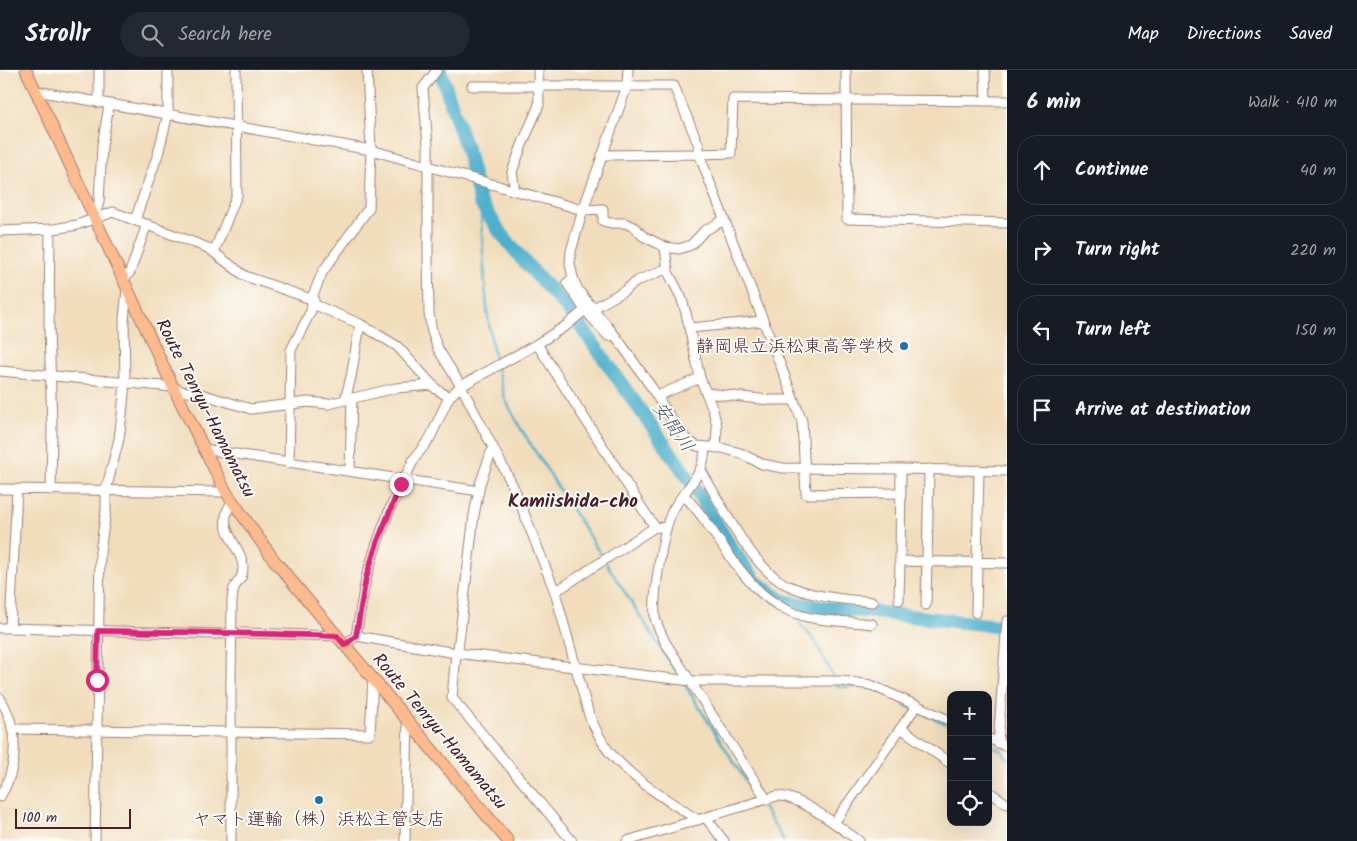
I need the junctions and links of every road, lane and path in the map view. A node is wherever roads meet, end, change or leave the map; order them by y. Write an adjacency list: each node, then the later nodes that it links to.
1 (99, 70): 18 (street)
2 (168, 70): 20 (street)
3 (236, 70): 21 (street)
4 (367, 70): 22 (street)
5 (538, 70): 12 (street)
6 (628, 70): 13 (street)
7 (846, 70): 15 (street)
8 (986, 70): 16 (street)
9 (28, 72): 14 (main road, Route Tenryu-Hamamatsu)
10 (435, 72): 25 (street)
11 (472, 86): 12 (street)
12 (539, 86): 13 (street); 26 (street)
13 (627, 86): 23 (street); 24 (street)
14 (36, 91): 18 (street); 28 (main road, Route Tenryu-Hamamatsu)
15 (846, 100): 16 (street); 23 (street); 32 (street)
16 (986, 101): 17 (street)
17 (1007, 101)
18 (99, 103): 19 (street)
19 (109, 105): 20 (street); 28 (street)
20 (168, 114): 21 (street); 29 (street)
21 (236, 126): 22 (street); 36 (street)
22 (370, 150): 25 (street); 39 (street)
23 (699, 154): 24 (street); 30 (street)
24 (602, 155): 27 (street)
25 (428, 166): 26 (street); 50 (street)
26 (515, 191): 27 (street)
27 (583, 210): 35 (street); 40 (street)
28 (94, 219): 29 (street); 33 (street); 38 (main road, Route Tenryu-Hamamatsu)
29 (135, 220): 31 (street)
30 (724, 220): 35 (street); 41 (street)
31 (147, 224): 36 (street); 38 (street)
32 (1007, 224)
33 (50, 229): 34 (street); 46 (street)
34 (0, 231)
35 (665, 247): 37 (street)
36 (214, 252): 39 (street)
37 (668, 268): 40 (street); 43 (street)
38 (125, 284): 48 (street); 51 (main road, Route Tenryu-Hamamatsu)
39 (313, 302): 42 (street); 57 (street)
40 (588, 310): 44 (street); 53 (street)
41 (763, 321): 43 (street); 56 (street)
42 (360, 324): 49 (street); 55 (street)
43 (690, 328): 47 (street)
44 (536, 344): 50 (street); 79 (street)
45 (0, 372): 46 (street)
46 (51, 375): 48 (street); 73 (street)
47 (700, 378): 52 (street); 53 (street)
48 (125, 383): 51 (street); 74 (street)
49 (433, 385): 54 (street); 55 (street)
50 (461, 386): 54 (street); 58 (street)
51 (173, 387): 57 (street); 61 (main road, Route Tenryu-Hamamatsu)
52 (706, 393): 56 (street); 60 (street)
53 (657, 396): 59 (street)
54 (449, 397): 70 (street)
55 (348, 399): 57 (street); 67 (street)
56 (794, 400): 63 (street)
57 (290, 403): 62 (street)
58 (493, 447): 75 (street); 85 (street)
59 (705, 447): 60 (street); 68 (street)
60 (716, 448): 63 (street)
61 (203, 449): 62 (street); 78 (main road, Route Tenryu-Hamamatsu)
62 (289, 463): 67 (street)
63 (806, 468): 64 (street); 76 (street)
64 (901, 468): 65 (street); 76 (street)
65 (929, 469): 66 (street); 82 (street)
66 (979, 470): 69 (street); 83 (street)
67 (350, 471): 70 (street)
68 (700, 471): 77 (street); 87 (street)
69 (1007, 472)
70 (404, 479): 75 (street); 96 (street)
71 (0, 489): 72 (street)
72 (17, 490): 73 (street); 93 (street)
73 (51, 490): 74 (street)
74 (106, 490): 78 (street); 94 (street)
75 (479, 491): 99 (street)
76 (901, 493): 81 (street)
77 (684, 494): 80 (street); 91 (street)
78 (229, 497): 95 (street); 97 (main road, Route Tenryu-Hamamatsu)
79 (655, 527): 80 (street); 85 (street)
80 (666, 528): 102 (street)
81 (900, 561): 82 (street); 86 (street)
82 (927, 561): 83 (street); 88 (street)
83 (977, 563): 84 (street); 89 (street)
84 (1007, 563)
85 (555, 592): 100 (street)
86 (899, 600)
87 (873, 602)
88 (926, 604)
89 (976, 613)
90 (1007, 621): 98 (street)
91 (872, 624)
92 (0, 628): 93 (street)
93 (10, 628): 94 (street)
94 (98, 631): 95 (street); 109 (street)
95 (232, 632): 97 (street); 110 (street)
96 (356, 636): 97 (street); 99 (street)
97 (341, 640): 101 (main road, Route Tenryu-Hamamatsu)
98 (1006, 648): 112 (street)
99 (456, 653): 100 (street); 126 (street)
100 (577, 668): 102 (street); 119 (street)
101 (373, 679): 106 (main road, Route Tenryu-Hamamatsu); 110 (street)
102 (689, 681): 104 (street); 117 (street)
103 (0, 698): 108 (street)
104 (917, 705): 105 (street); 107 (street)
105 (947, 719)
106 (408, 720): 124 (street); 125 (main road, Route Tenryu-Hamamatsu)
107 (901, 728): 114 (street); 120 (street)
108 (13, 729): 109 (street); 116 (street)
109 (96, 730): 110 (street); 122 (street)
110 (231, 732): 123 (street)
111 (992, 740): 112 (street)
112 (998, 743): 113 (street)
113 (1007, 747)
114 (947, 761)
115 (992, 794): 118 (street)
116 (0, 797)
117 (766, 800): 119 (street); 120 (street)
118 (1007, 804)
119 (702, 819): 121 (street); 128 (street)
120 (834, 823): 129 (street)
121 (644, 839): 127 (street)
122 (95, 841)
123 (231, 841)
124 (405, 841)
125 (508, 841)
126 (572, 841)
127 (627, 841)
128 (724, 841)
129 (859, 841)

